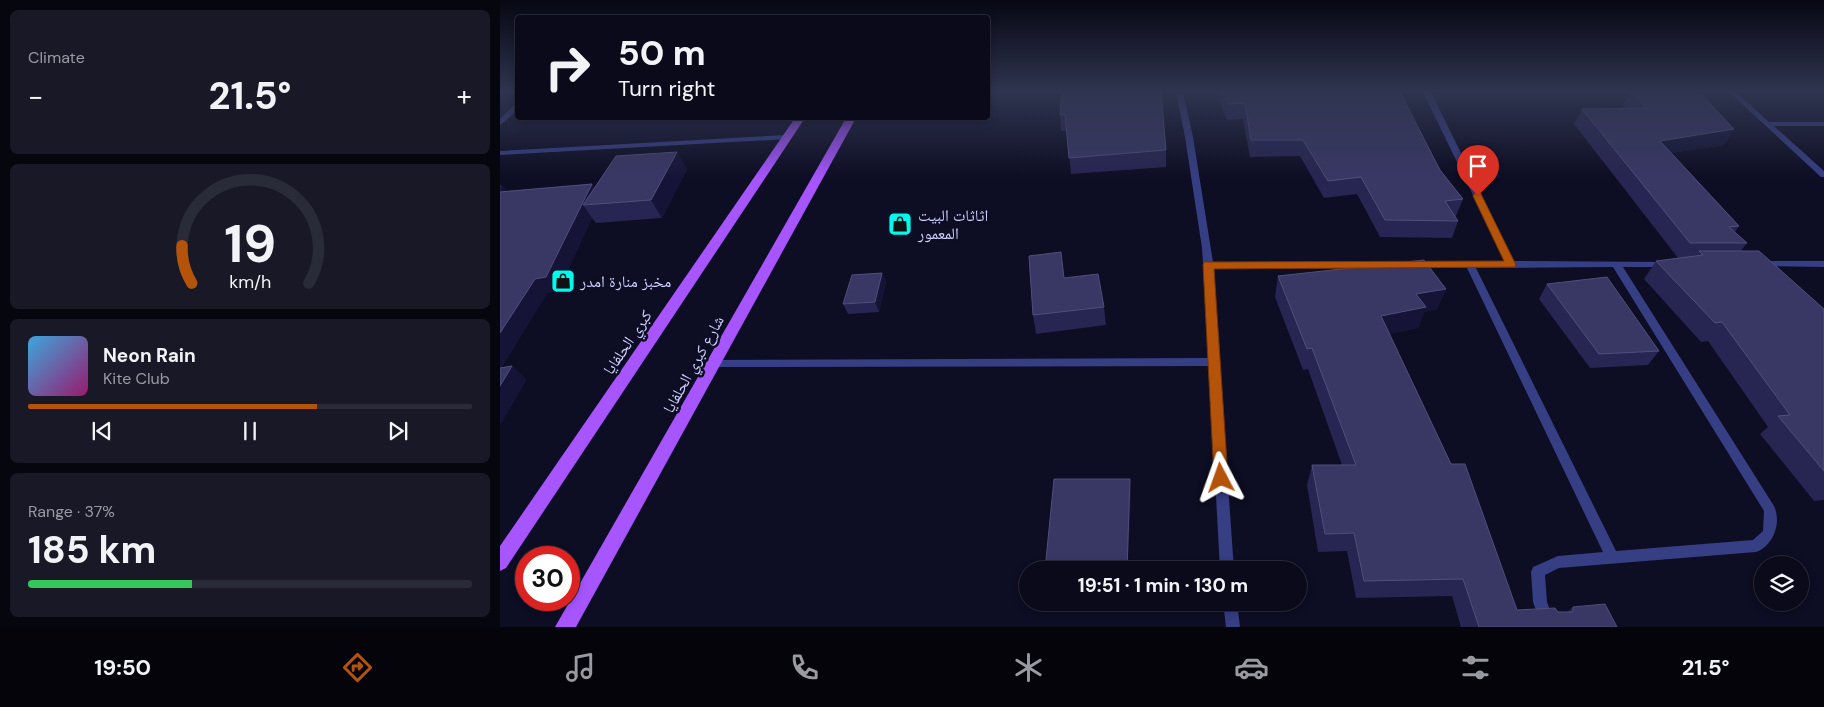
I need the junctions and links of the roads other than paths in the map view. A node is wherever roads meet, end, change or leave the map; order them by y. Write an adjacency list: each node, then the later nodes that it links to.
1 (797, 121): 8 (main road, كبري الحلفايا)
2 (849, 121): 19 (main road, شارع كبري الحلفايا)
3 (1186, 121): 15 (street)
4 (1441, 121): 17 (street)
5 (1765, 121): 6 (street)
6 (1768, 124): 7 (street); 10 (street)
7 (1824, 124)
8 (785, 137): 9 (street); 22 (main road, كبري الحلفايا)
9 (500, 153)
10 (1824, 175)
11 (1616, 264): 12 (street); 17 (street); 20 (street)
12 (1675, 264)
13 (1755, 264): 14 (street)
14 (1824, 264)
15 (1208, 265): 16 (street); 18 (street)
16 (1470, 265): 17 (street); 20 (street)
17 (1511, 265)
18 (1214, 362): 19 (street); 21 (street)
19 (712, 364): 24 (main road, شارع كبري الحلفايا)
20 (1612, 557): 26 (street)
21 (1226, 561)
22 (500, 562)
23 (1231, 611): 25 (street)
24 (565, 627)
25 (1233, 627)
26 (1549, 627)

